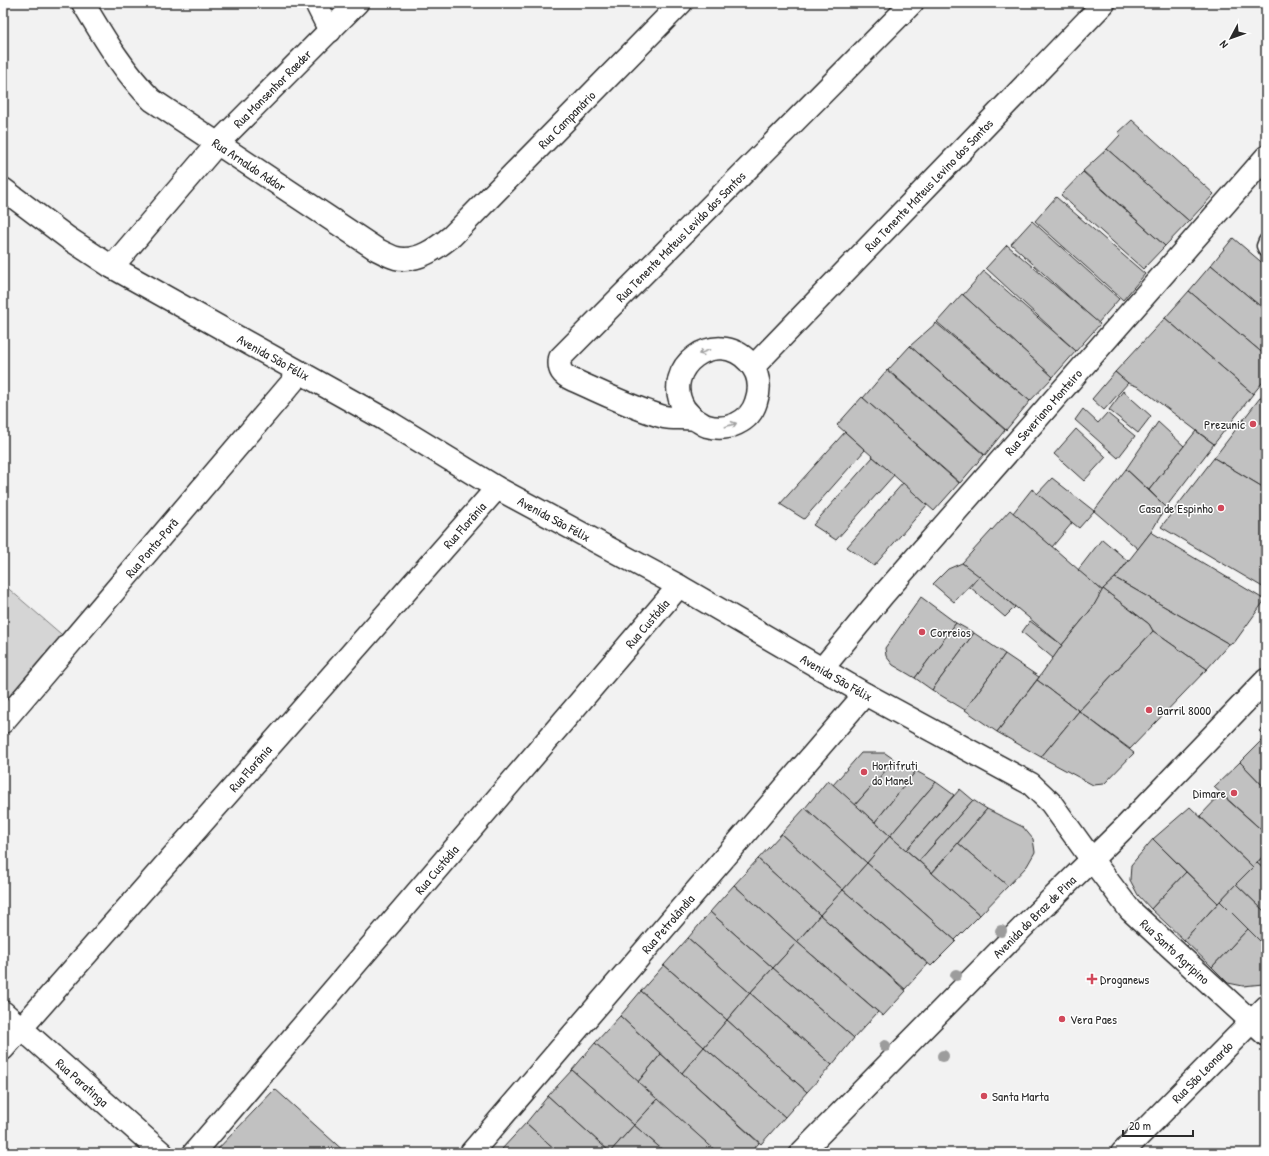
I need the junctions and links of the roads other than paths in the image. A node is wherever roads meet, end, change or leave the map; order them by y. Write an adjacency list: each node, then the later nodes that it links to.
1 (83, 3): 8 (street, Rua Arnaldo Addor)
2 (316, 3): 7 (street)
3 (357, 3): 7 (street, Rua Monsenhor Raeder)
4 (681, 3): 11 (street, Rua Campanário)
5 (912, 3): 17 (street, Rua Tenente Mateus Levido dos Santos)
6 (1104, 3): 15 (street, Rua Tenente Mateus Levino dos Santos)
7 (330, 31): 8 (street, Rua Monsenhor Raeder)
8 (217, 144): 11 (street, Rua Arnaldo Addor); 14 (street, Rua Monsenhor Raeder)
9 (1266, 157): 20 (street, Rua Severiano Monteiro)
10 (3, 189): 14 (street, Avenida São Félix)
11 (452, 236)
12 (1266, 241): 13 (lane)
13 (1266, 250)
14 (112, 267): 16 (street, Avenida São Félix)
15 (753, 367): 17 (street, one-way to 15); 17 (street, one-way to 17)
16 (300, 373): 18 (street, Avenida São Félix); 23 (street, Rua Ponta-Porã)
17 (694, 419)
18 (497, 488): 19 (street, Avenida São Félix); 27 (street, Rua Florânia)
19 (679, 586): 20 (street, Avenida São Félix); 31 (street, Rua Custódia)
20 (822, 669): 22 (street, Avenida São Félix)
21 (1266, 680): 24 (street, Avenida do Braz de Pina)
22 (865, 694): 24 (street, Avenida São Félix); 32 (street, Rua Petrolândia)
23 (3, 722)
24 (1092, 860): 28 (street, Rua Santo Agripino); 33 (street, Avenida do Braz de Pina)
25 (1266, 1007): 28 (street, Rua São Leonardo)
26 (3, 1012): 27 (street, Rua Paratinga)
27 (21, 1028): 29 (street, Rua Florânia); 30 (street, Rua Paratinga)
28 (1258, 1029): 34 (street, Rua São Leonardo)
29 (3, 1049)
30 (162, 1153)
31 (194, 1153)
32 (471, 1153)
33 (801, 1153)
34 (1122, 1153)

